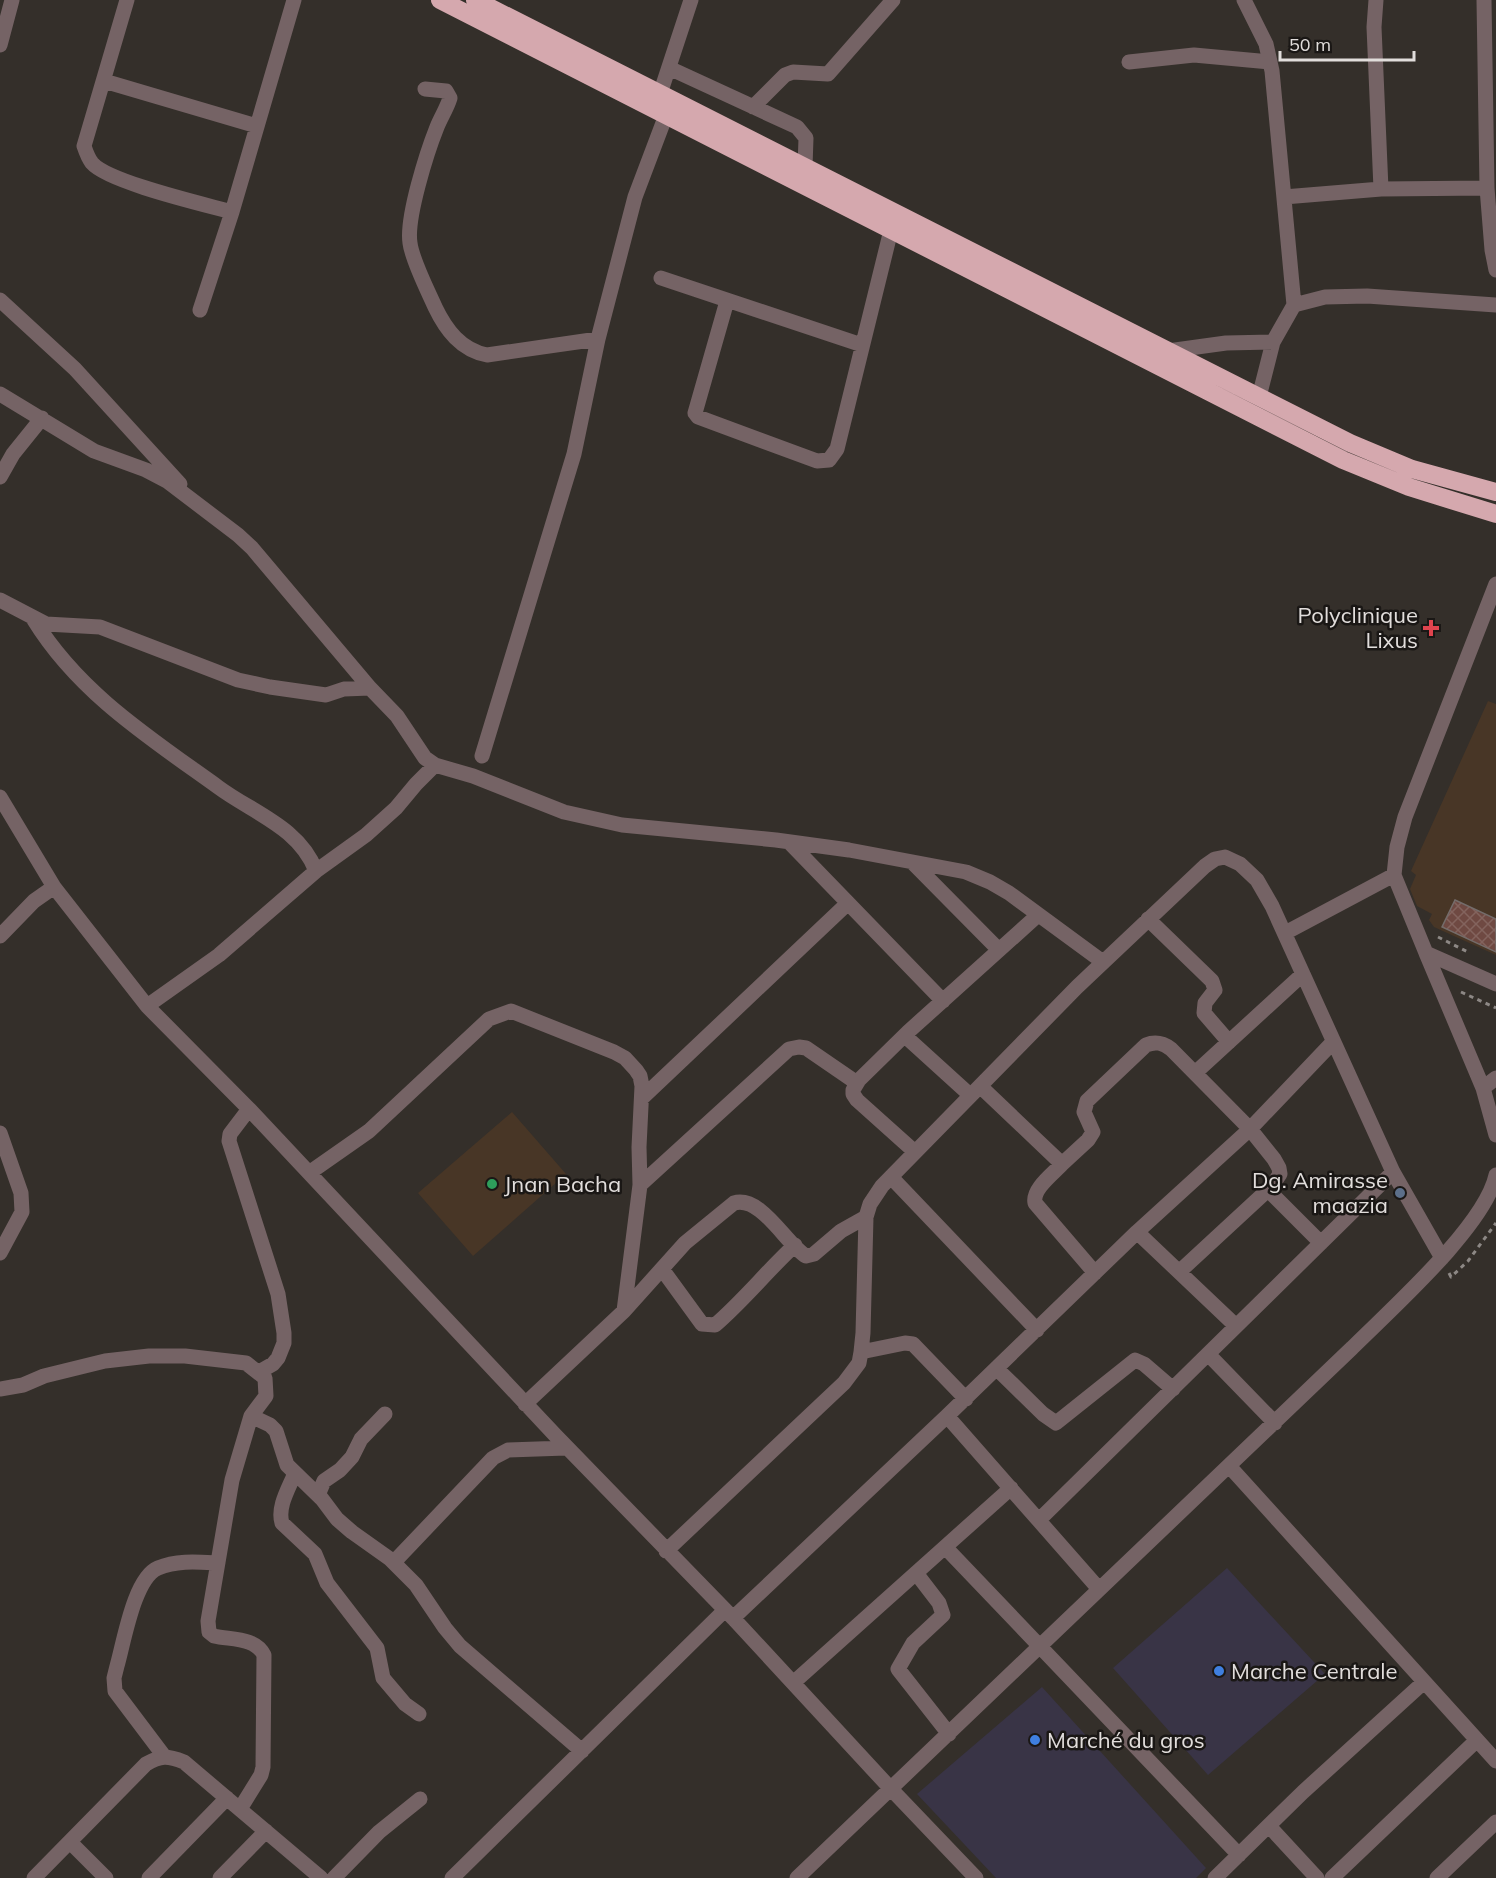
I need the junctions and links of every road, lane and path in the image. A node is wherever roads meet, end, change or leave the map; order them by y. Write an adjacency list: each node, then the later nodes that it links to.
1 (12, 0): 11 (street)
2 (127, 0): 15 (street)
3 (294, 0): 20 (street)
4 (440, 0): 19 (highway)
5 (475, 0): 17 (highway)
6 (691, 0): 14 (street)
7 (893, 0): 18 (street)
8 (1244, 0): 13 (street)
9 (1376, 0): 22 (street)
10 (1484, 0): 23 (street)
11 (0, 45)
12 (1129, 62): 13 (street)
13 (1270, 62): 24 (street)
14 (669, 68): 17 (street); 18 (street)
15 (104, 81): 20 (street); 25 (street)
16 (425, 89): 35 (street)
17 (660, 94): 21 (highway)
18 (753, 106): 21 (street)
19 (666, 115): 26 (highway); 35 (street)
20 (257, 126): 25 (street)
21 (805, 167): 38 (highway)
22 (1381, 189): 23 (street); 24 (street)
23 (1488, 189): 27 (street)
24 (1284, 197): 32 (street)
25 (232, 212): 34 (street)
26 (891, 230): 37 (street); 45 (highway)
27 (1494, 250): 28 (street)
28 (1496, 270)
29 (661, 279): 31 (street)
30 (0, 300): 44 (street)
31 (727, 301): 37 (street); 37 (street)
32 (1293, 305): 33 (street); 36 (street)
33 (1496, 305)
34 (200, 310)
35 (598, 339): 50 (street)
36 (1273, 342): 38 (street); 40 (street)
37 (862, 345)
38 (1168, 351): 40 (highway)
39 (0, 394): 41 (street)
40 (1259, 397): 43 (highway)
41 (42, 418): 42 (street); 44 (street)
42 (0, 477)
43 (1496, 492)
44 (196, 502): 49 (street)
45 (1496, 514)
46 (1496, 584): 56 (street)
47 (0, 600): 48 (street)
48 (34, 620): 49 (street); 55 (street)
49 (370, 688): 51 (street)
50 (482, 756)
51 (435, 765): 53 (street); 55 (street)
52 (0, 797): 57 (street)
53 (789, 842): 54 (street); 58 (street)
54 (912, 862): 59 (street); 64 (street)
55 (316, 871): 71 (street)
56 (1394, 875): 61 (street); 62 (street)
57 (54, 886): 63 (street); 71 (street)
58 (848, 903): 70 (street); 80 (street)
59 (1038, 915): 64 (street); 67 (street)
60 (1148, 920): 62 (street); 67 (street); 73 (street)
61 (1414, 926): 65 (street); 66 (path)
62 (1285, 933): 68 (street)
63 (0, 936)
64 (999, 950): 70 (street)
65 (1426, 952): 69 (street); 78 (street)
66 (1476, 956)
67 (1103, 962): 79 (street)
68 (1303, 974): 73 (street); 74 (street)
69 (1496, 984)
70 (943, 1001): 72 (street)
71 (147, 1006): 81 (street)
72 (905, 1036): 77 (street); 79 (street)
73 (1229, 1041): 75 (street)
74 (1333, 1042): 82 (street); 88 (street)
75 (1195, 1073): 82 (street); 86 (street)
76 (1496, 1078): 78 (street)
77 (857, 1083): 85 (street); 91 (street)
78 (1483, 1088): 84 (street)
79 (975, 1090): 85 (street); 86 (street)
80 (642, 1098): 87 (street); 91 (street)
81 (249, 1109): 87 (street); 108 (street)
82 (1250, 1129): 92 (street); 94 (street)
83 (0, 1133): 97 (street)
84 (1496, 1135)
85 (915, 1152): 90 (street)
86 (1062, 1164): 101 (street)
87 (309, 1173): 112 (street)
88 (1393, 1173): 95 (street); 98 (street)
89 (1496, 1175): 98 (street)
90 (891, 1177): 93 (street); 104 (street)
91 (640, 1185): 102 (street)
92 (1268, 1190): 95 (street); 100 (street)
93 (866, 1217): 96 (street); 105 (street)
94 (1137, 1232): 100 (street); 101 (street)
95 (1321, 1243): 103 (street)
96 (795, 1245): 99 (street); 99 (street)
97 (0, 1253)
98 (1442, 1258): 116 (street)
99 (662, 1269): 102 (street)
100 (1179, 1272): 103 (street)
101 (1095, 1273): 104 (street)
102 (624, 1311): 112 (street)
103 (1236, 1326): 106 (street)
104 (1037, 1330): 107 (street)
105 (861, 1352): 111 (street); 124 (street)
106 (1209, 1354): 110 (street); 116 (street)
107 (997, 1369): 110 (street); 111 (street)
108 (259, 1372): 109 (street); 114 (street)
109 (0, 1389)
110 (1173, 1389): 122 (street)
111 (966, 1399): 115 (street)
112 (525, 1404): 117 (street)
113 (385, 1414): 121 (street)
114 (251, 1416): 119 (street); 126 (street)
115 (947, 1416): 120 (street); 129 (street)
116 (1275, 1423): 118 (street)
117 (567, 1448): 124 (street); 125 (street)
118 (1230, 1467): 128 (street); 131 (street)
119 (295, 1473): 121 (street); 133 (street)
120 (1011, 1488): 122 (street); 123 (street)
121 (318, 1494): 125 (street)
122 (1040, 1519): 128 (street)
123 (945, 1547): 127 (street); 130 (street)
124 (666, 1551): 129 (street)
125 (394, 1562): 136 (street)
126 (218, 1563): 137 (street); 142 (street)
127 (916, 1573): 132 (street); 134 (street)
128 (1099, 1589): 130 (street)
129 (729, 1614): 132 (street); 136 (street)
130 (1039, 1647): 134 (street); 147 (street)
131 (1424, 1682): 135 (street); 144 (street)
132 (793, 1683): 139 (street)
133 (419, 1714)
134 (949, 1734): 139 (street)
135 (1477, 1740): 138 (street); 159 (street)
136 (582, 1751): 154 (street)
137 (164, 1756): 140 (street); 146 (street)
138 (1496, 1760)
139 (891, 1789): 155 (street); 156 (street)
140 (227, 1798): 142 (street); 150 (street)
141 (420, 1799): 153 (street)
142 (240, 1809): 145 (street)
143 (1496, 1822): 160 (street)
144 (1269, 1826): 147 (street); 158 (street)
145 (266, 1831): 151 (street); 152 (street)
146 (70, 1842): 148 (street); 149 (street)
147 (1239, 1855): 157 (street)
148 (34, 1878)
149 (106, 1878)
150 (149, 1878)
151 (220, 1878)
152 (321, 1878)
153 (334, 1878)
154 (452, 1878)
155 (797, 1878)
156 (976, 1878)
157 (1215, 1878)
158 (1317, 1878)
159 (1332, 1878)
160 (1437, 1878)

